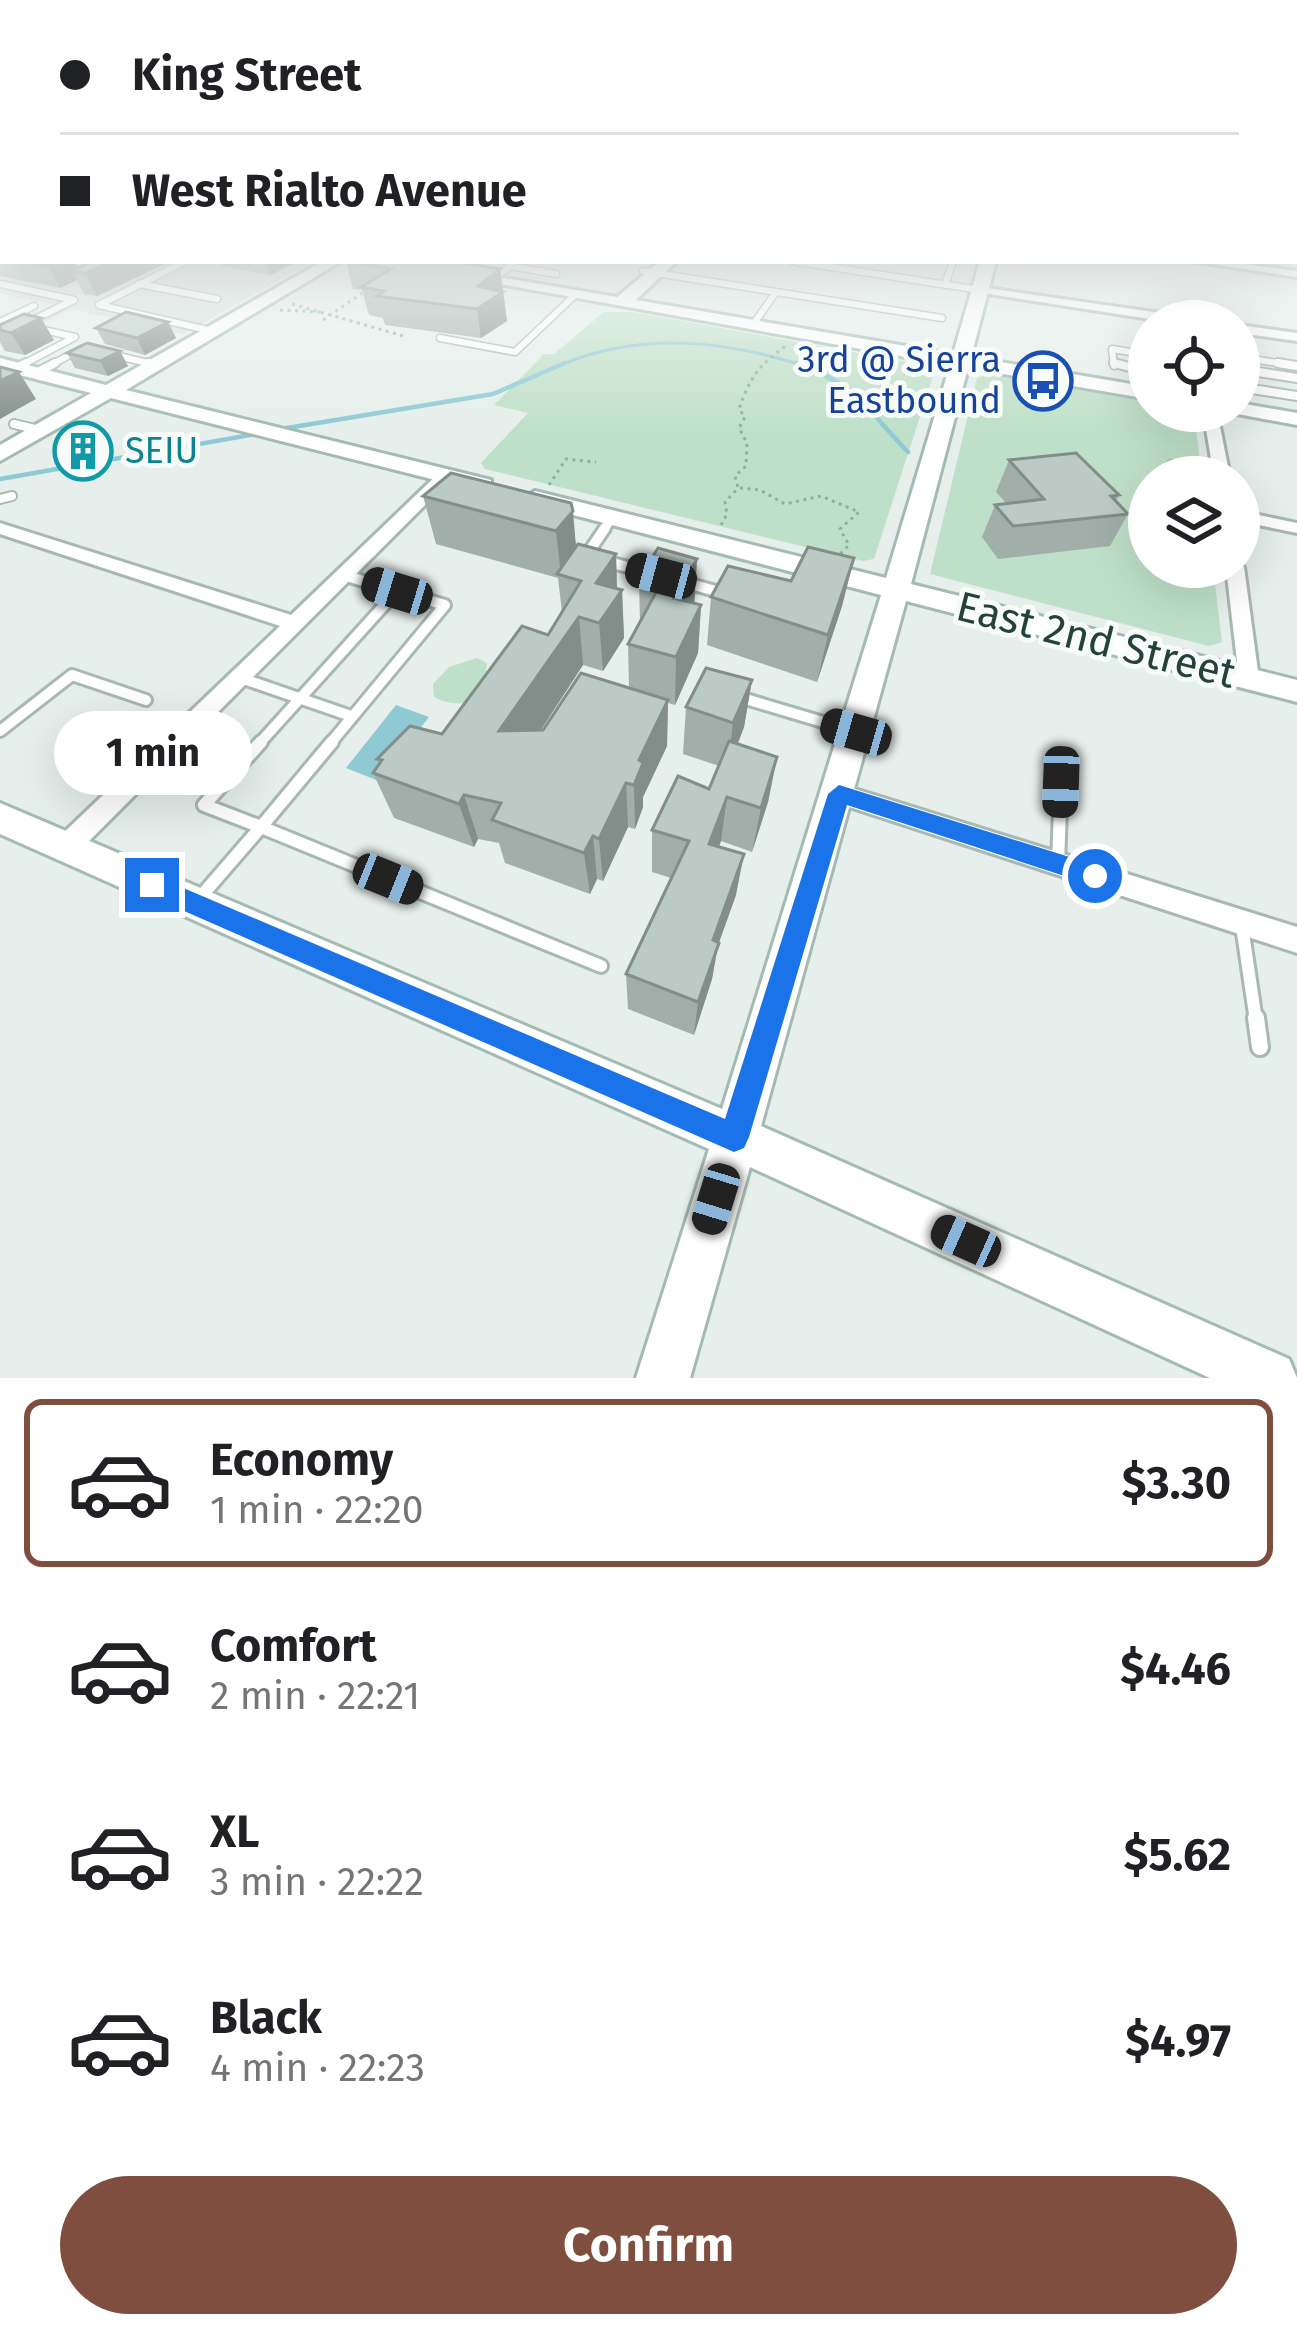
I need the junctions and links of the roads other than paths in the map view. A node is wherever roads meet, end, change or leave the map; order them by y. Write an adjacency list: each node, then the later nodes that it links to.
1 (73, 301): 27 (lane)
2 (105, 301): 16 (lane)
3 (264, 301): 16 (street)
4 (568, 301): 19 (lane)
5 (616, 301): 10 (street)
6 (769, 301): 15 (lane)
7 (833, 301): 14 (lane)
8 (977, 301): 14 (street)
9 (1056, 301): 12 (street)
10 (620, 302): 15 (street)
11 (34, 306): 13 (lane)
12 (1128, 312)
13 (0, 322)
14 (970, 324): 24 (street)
15 (752, 326): 24 (street)
16 (212, 331): 25 (street)
17 (1260, 331): 18 (street)
18 (1297, 337)
19 (440, 338)
20 (84, 347): 27 (lane)
21 (103, 352): 25 (lane)
22 (1128, 352): 30 (lane)
23 (1260, 360): 26 (lane)
24 (959, 361): 30 (street); 47 (street)
25 (156, 365): 32 (street)
26 (1297, 366)
27 (17, 368): 32 (street, East 2nd Street)
28 (1260, 373): 29 (lane)
29 (1297, 378)
30 (1126, 379)
31 (1260, 390): 33 (lane)
32 (110, 392): 37 (street); 39 (street, East 2nd Street)
33 (1297, 396)
34 (1260, 413): 35 (street)
35 (1297, 419)
36 (14, 424): 37 (lane)
37 (42, 431): 38 (street)
38 (0, 454)
39 (446, 476): 42 (street, East 2nd Street); 46 (street)
40 (12, 496): 41 (lane)
41 (0, 499)
42 (613, 517): 47 (street, East 2nd Street); 50 (lane)
43 (1260, 520): 45 (street)
44 (0, 528): 51 (street)
45 (1297, 528)
46 (343, 575): 49 (lane); 51 (street)
47 (896, 588): 53 (street, East 2nd Street); 60 (street)
48 (1237, 588): 53 (street)
49 (397, 591): 56 (lane); 58 (lane)
50 (732, 595)
51 (293, 623): 52 (street)
52 (238, 677): 56 (lane); 65 (street)
53 (1249, 679): 54 (street, East 2nd Street)
54 (1297, 692)
55 (723, 693): 60 (lane)
56 (301, 698): 58 (lane); 64 (lane)
57 (146, 700): 59 (lane)
58 (351, 716): 64 (lane)
59 (0, 731)
60 (856, 732): 62 (street)
61 (1061, 782): 66 (lane)
62 (839, 794): 66 (street); 72 (street)
63 (0, 818): 65 (street)
64 (261, 827): 67 (lane); 70 (lane)
65 (65, 848): 67 (street)
66 (1058, 864): 68 (street)
67 (195, 904): 72 (street)
68 (1242, 923): 69 (street); 71 (lane)
69 (1297, 940)
70 (601, 966)
71 (1260, 1047)
72 (734, 1137): 73 (street); 74 (street)
73 (663, 1378)
74 (1270, 1378)

